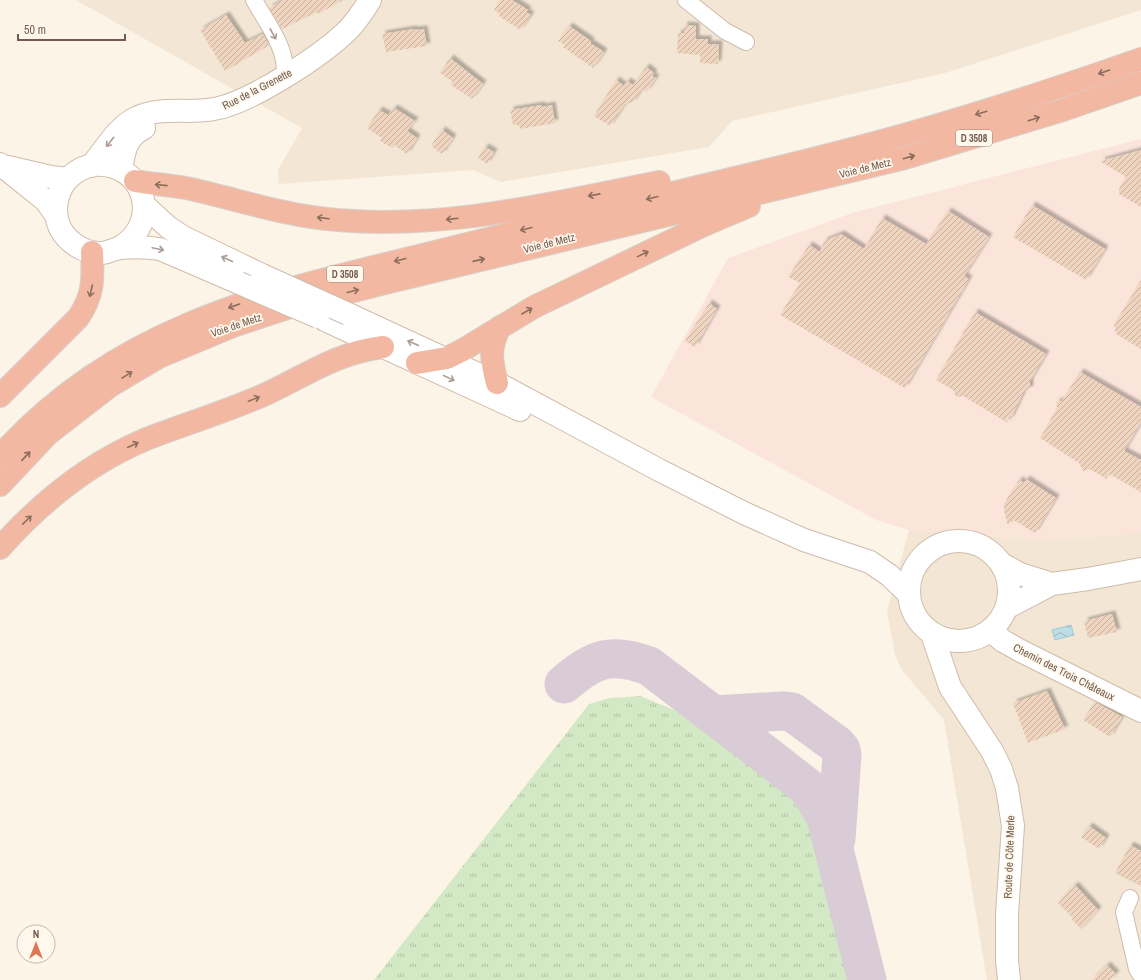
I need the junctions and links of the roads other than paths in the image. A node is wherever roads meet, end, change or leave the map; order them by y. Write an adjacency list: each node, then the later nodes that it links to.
1 (254, 0): 7 (street, one-way to 7)
2 (370, 0): 7 (main road, Rue de la Grenette)
3 (384, 0): 12 (main road, Rue de la Grenette)
4 (686, 0): 5 (street)
5 (746, 42)
6 (1141, 59): 9 (highway, Voie de Metz / D 3508, one-way to 9)
7 (284, 76): 11 (main road, Rue de la Grenette, one-way to 11)
8 (1141, 83): 14 (highway, Voie de Metz / D 3508, one-way to 8)
9 (907, 134): 12 (highway, one-way to 12); 25 (highway, Voie de Metz / D 3508, one-way to 25)
10 (1, 165): 13 (main road); 16 (main road)
11 (91, 166): 12 (main road); 13 (main road)
12 (128, 176): 15 (main road)
13 (68, 179): 16 (main road)
14 (804, 183): 19 (highway, one-way to 14); 27 (highway, Voie de Metz / D 3508, one-way to 14)
15 (144, 205): 17 (main road); 21 (main road, one-way to 15, bridge)
16 (56, 215): 18 (main road)
17 (119, 248): 18 (main road); 20 (main road, one-way to 20, bridge)
18 (92, 252): 24 (highway, one-way to 24)
19 (500, 327): 21 (highway); 23 (highway)
20 (383, 347): 22 (main road); 28 (highway, one-way to 20)
21 (447, 358): 22 (highway); 23 (main road)
22 (417, 363): 26 (main road, one-way to 26)
23 (497, 383): 26 (main road)
24 (0, 396)
25 (0, 456)
26 (659, 470): 30 (main road)
27 (0, 486)
28 (0, 548)
29 (919, 560): 30 (main road); 31 (main road); 34 (main road)
30 (870, 562): 34 (main road)
31 (1002, 564): 33 (main road); 35 (main road)
32 (1141, 569): 33 (main road)
33 (1052, 584): 35 (main road)
34 (908, 594): 37 (main road)
35 (1006, 608): 36 (main road)
36 (990, 630): 38 (main road); 40 (main road, Chemin des Trois Châteaux)
37 (932, 634): 38 (main road); 39 (main road, Route de Côte Merle)
38 (967, 640): 39 (main road)
39 (947, 678): 43 (main road, Route de Côte Merle)
40 (1141, 711)
41 (1130, 898): 42 (street)
42 (1141, 975)
43 (1009, 980)

